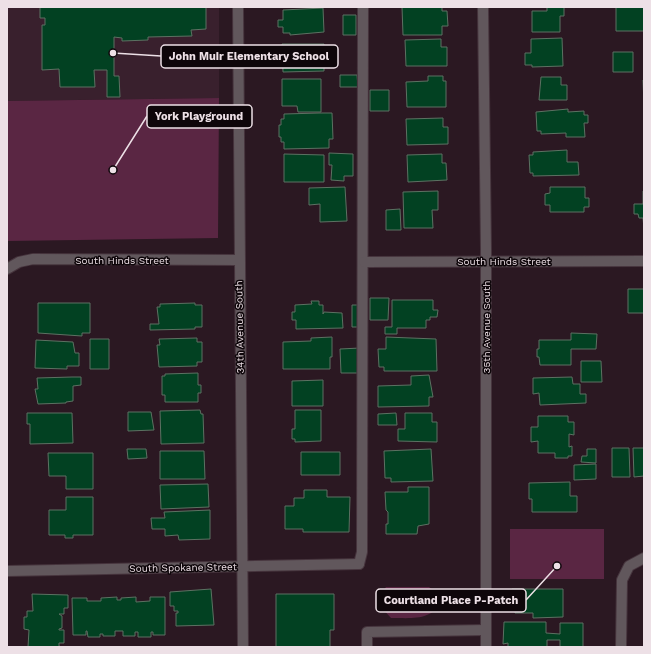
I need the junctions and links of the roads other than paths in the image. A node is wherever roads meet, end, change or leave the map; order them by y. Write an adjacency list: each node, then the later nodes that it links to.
1 (238, 7): 4 (street, 34th Avenue South)
2 (363, 7): 7 (street)
3 (483, 7): 5 (street, 35th Avenue South)
4 (238, 260): 8 (street, South Hinds Street); 10 (street, 34th Avenue South)
5 (486, 261): 6 (street, South Hinds Street); 7 (street, South Hinds Street); 12 (street, 35th Avenue South)
6 (644, 261)
7 (364, 262): 10 (street, South Spokane Street)
8 (7, 269)
9 (644, 558): 16 (street)
10 (242, 566): 11 (street, South Spokane Street); 13 (street, 34th Avenue South)
11 (7, 571)
12 (486, 630): 14 (street); 15 (street, 35th Avenue South)
13 (243, 647)
14 (368, 647)
15 (486, 647)
16 (621, 647)

